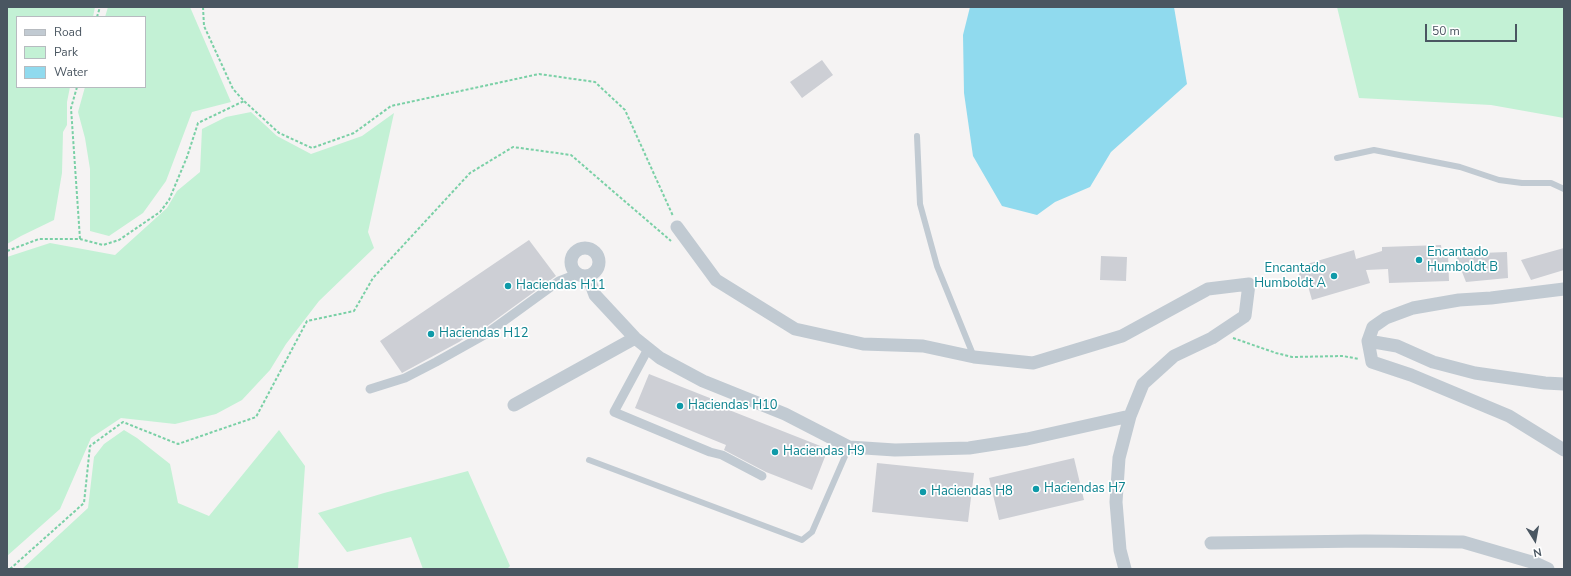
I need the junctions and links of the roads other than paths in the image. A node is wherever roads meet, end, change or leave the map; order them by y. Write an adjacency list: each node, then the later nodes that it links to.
1 (917, 136): 10 (lane)
2 (1337, 158): 3 (lane)
3 (1564, 190)
4 (677, 227): 10 (street)
5 (582, 275): 7 (street); 12 (street)
6 (1564, 289): 8 (street)
7 (635, 338): 9 (street); 13 (street)
8 (1368, 341): 11 (street); 16 (street)
9 (648, 349): 15 (street); 18 (street)
10 (974, 357): 14 (street)
11 (1564, 384)
12 (370, 389)
13 (514, 405)
14 (1130, 416): 15 (street); 20 (street)
15 (849, 447): 17 (lane)
16 (1564, 450)
17 (589, 460)
18 (762, 476)
19 (1212, 544): 21 (street)
20 (1125, 569)
21 (1548, 569)

